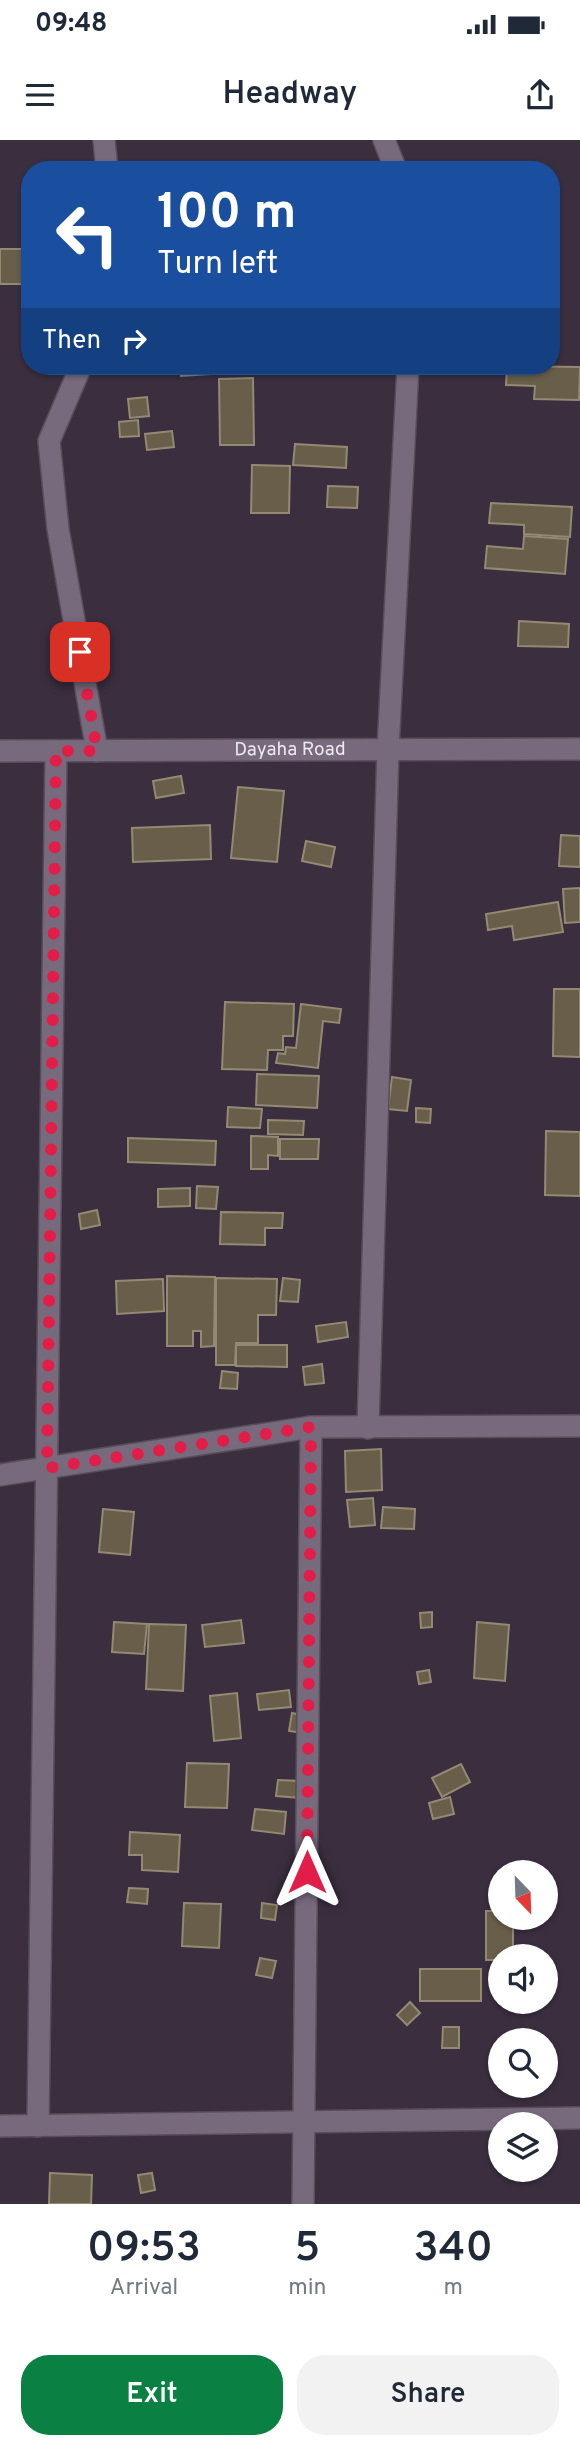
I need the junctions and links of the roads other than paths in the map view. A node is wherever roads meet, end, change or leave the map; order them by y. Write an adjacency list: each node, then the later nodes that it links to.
1 (104, 140): 3 (street)
2 (384, 140): 4 (street)
3 (106, 161)
4 (393, 161)
5 (77, 375): 11 (street)
6 (408, 375): 7 (street)
7 (388, 749): 8 (street, Dayaha Road); 11 (street, Dayaha Road); 14 (street)
8 (580, 749)
9 (0, 751): 10 (street, Dayaha Road)
10 (56, 751): 11 (street, Dayaha Road); 15 (street)
11 (97, 751)
12 (580, 1426): 14 (street)
13 (311, 1427): 14 (street); 15 (street); 18 (street)
14 (368, 1428)
15 (47, 1468): 16 (street); 20 (street)
16 (0, 1475)
17 (580, 2118): 18 (street)
18 (305, 2122): 20 (street); 21 (street)
19 (0, 2126): 20 (street)
20 (38, 2126)
21 (303, 2204)

